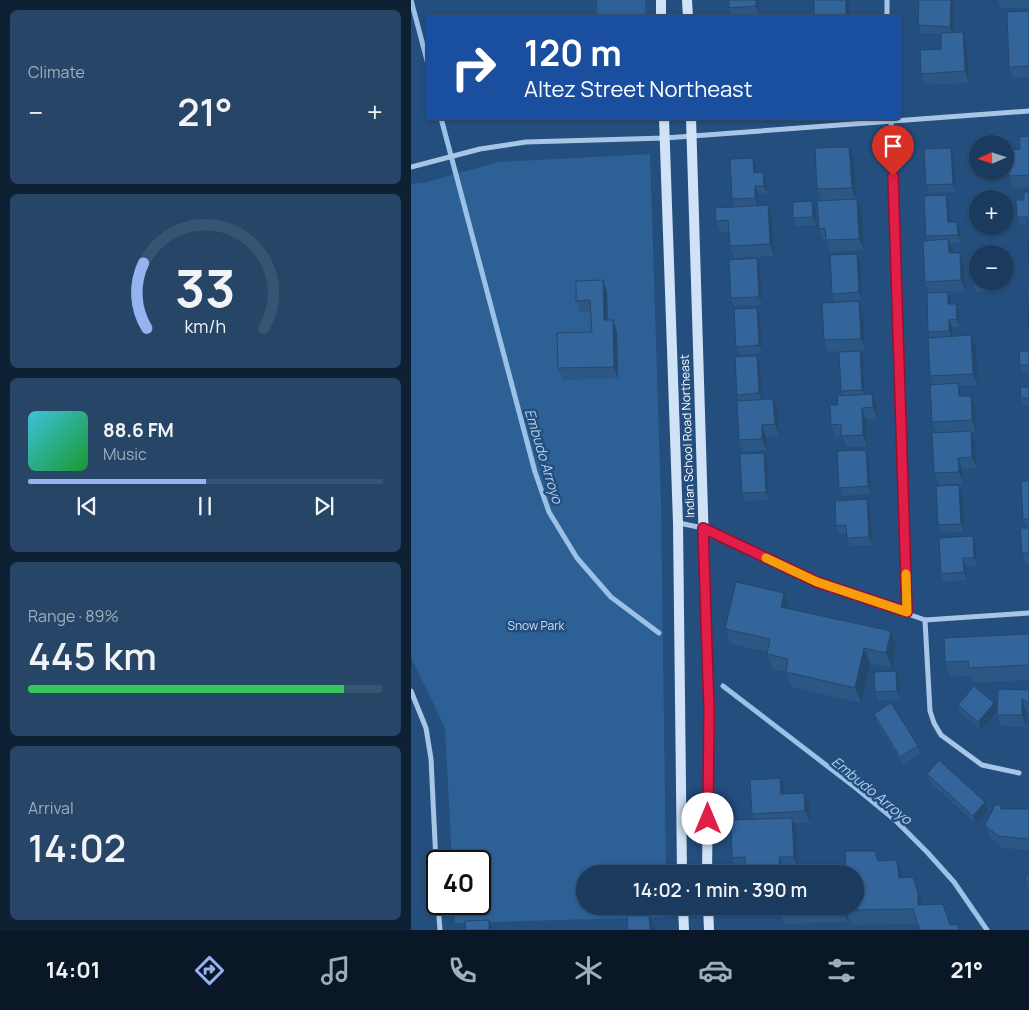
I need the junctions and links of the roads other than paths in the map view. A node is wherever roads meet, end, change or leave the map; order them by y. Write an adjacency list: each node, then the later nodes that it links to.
1 (661, 0): 4 (street)
2 (687, 0): 5 (street)
3 (887, 0): 6 (street)
4 (661, 15)
5 (688, 15)
6 (887, 15)
7 (1029, 112): 8 (street)
8 (901, 118)
9 (664, 120): 14 (street, Indian School Road Northeast)
10 (691, 120): 13 (street, Indian School Road Northeast)
11 (879, 120): 13 (street)
12 (891, 120): 18 (street)
13 (691, 136): 14 (street); 17 (street, Indian School Road Northeast)
14 (665, 138): 15 (street); 16 (street, Indian School Road Northeast)
15 (411, 167)
16 (678, 523): 17 (street); 24 (street, Indian School Road Northeast)
17 (703, 528): 18 (street); 25 (street, Indian School Road Northeast)
18 (907, 612): 20 (street)
19 (1029, 613): 20 (street)
20 (925, 620): 22 (street)
21 (411, 690): 23 (street)
22 (1019, 773)
23 (435, 850)
24 (682, 865)
25 (707, 865)
26 (439, 915): 29 (street)
27 (683, 915): 30 (street)
28 (708, 915): 31 (street)
29 (440, 930)
30 (683, 930)
31 (709, 930)

